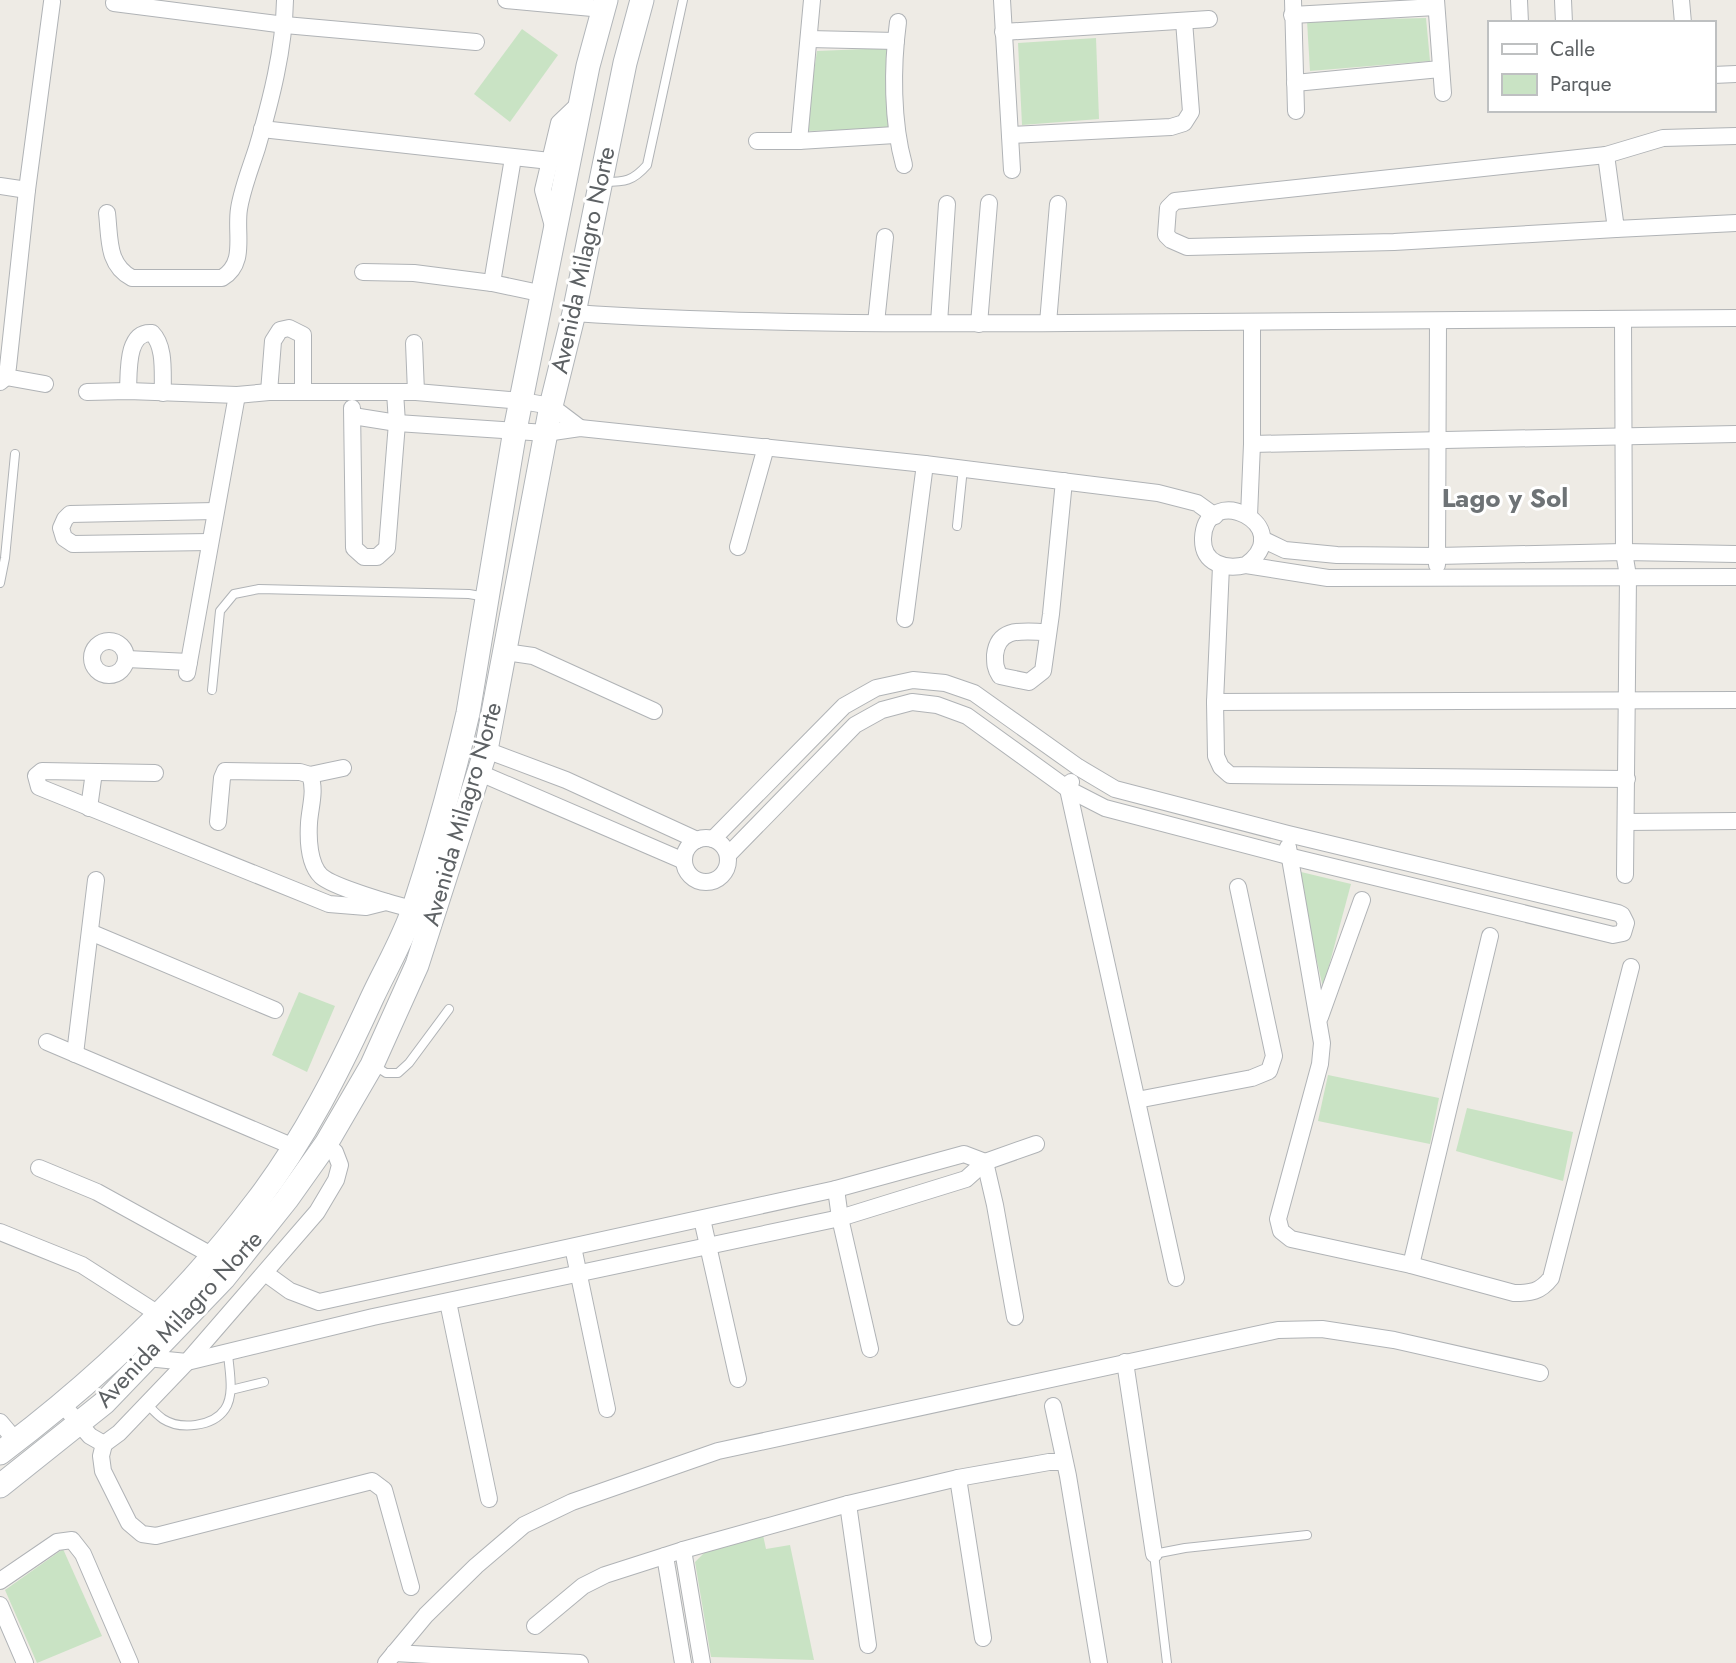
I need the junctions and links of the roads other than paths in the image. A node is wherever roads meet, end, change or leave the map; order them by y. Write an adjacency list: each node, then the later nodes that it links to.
1 (285, 0): 21 (street)
2 (506, 0): 13 (street)
3 (642, 0): 44 (main road, Avenida Milagro Norte)
4 (683, 0): 44 (lane)
5 (813, 0): 23 (street)
6 (1002, 0): 22 (street)
7 (1519, 0): 17 (street)
8 (1563, 0): 18 (street)
9 (1681, 0): 19 (street)
10 (52, 2): 46 (street)
11 (114, 3): 21 (street)
12 (1436, 3): 14 (street); 26 (street)
13 (605, 4): 31 (main road, Avenida Milagro Norte)
14 (1292, 7): 29 (street)
15 (1209, 19): 16 (street)
16 (1184, 21): 22 (street); 35 (street)
17 (1520, 21)
18 (1564, 21)
19 (1683, 21)
20 (898, 22): 24 (street)
21 (285, 25): 25 (street); 33 (street)
22 (1003, 32): 35 (street)
23 (809, 39): 24 (street); 38 (street)
24 (896, 41): 34 (street)
25 (477, 42)
26 (1440, 69): 29 (street); 30 (street)
27 (1736, 74): 28 (street)
28 (1715, 75)
29 (1295, 83): 32 (street)
30 (1443, 93)
31 (581, 101): 41 (street); 53 (main road, Avenida Milagro Norte)
32 (1296, 111)
33 (262, 128): 40 (street); 50 (street)
34 (895, 135): 38 (street); 42 (street)
35 (1010, 135): 43 (street)
36 (1736, 136): 39 (street)
37 (757, 141): 38 (street)
38 (799, 141)
39 (1606, 155): 52 (street); 52 (street)
40 (513, 158): 41 (street); 57 (street)
41 (550, 161): 53 (street)
42 (904, 165)
43 (1012, 170)
44 (601, 182): 60 (main road, Avenida Milagro Norte)
45 (0, 186): 46 (street)
46 (27, 190): 58 (street)
47 (989, 203): 67 (street)
48 (947, 204): 65 (street)
49 (1058, 204): 66 (street)
50 (107, 213)
51 (1736, 223): 52 (street)
52 (1616, 229)
53 (555, 236): 59 (main road, Avenida Milagro Norte)
54 (885, 237): 64 (street)
55 (363, 272): 57 (street)
56 (0, 283): 58 (street)
57 (492, 284): 59 (street)
58 (17, 285): 70 (street)
59 (544, 294): 81 (main road, Avenida Milagro Norte)
60 (574, 313): 64 (street); 82 (main road, Avenida Milagro Norte)
61 (1736, 318): 62 (street)
62 (1623, 320): 63 (street); 89 (street)
63 (1438, 322): 68 (street); 90 (street)
64 (876, 323): 65 (street)
65 (939, 323): 67 (street)
66 (1048, 323): 67 (street); 68 (street)
67 (979, 324)
68 (1252, 324): 91 (street)
69 (414, 343): 78 (street)
70 (3, 379): 71 (street)
71 (45, 384)
72 (128, 391): 73 (street); 79 (street); 79 (street)
73 (87, 392)
74 (269, 392): 75 (street); 75 (street); 80 (street)
75 (303, 392): 76 (street)
76 (350, 392): 77 (street); 83 (street)
77 (395, 392): 78 (street); 84 (street)
78 (416, 392): 81 (street)
79 (163, 393): 80 (street)
80 (237, 395): 97 (street)
81 (522, 401): 82 (street); 86 (main road, Avenida Milagro Norte)
82 (551, 406): 85 (street); 87 (main road, Avenida Milagro Norte)
83 (353, 416): 84 (street); 84 (street)
84 (397, 423): 86 (street)
85 (580, 428): 87 (street); 92 (street)
86 (515, 430): 87 (street); 113 (main road, Avenida Milagro Norte)
87 (546, 432): 116 (main road, Avenida Milagro Norte)
88 (1736, 434): 89 (street)
89 (1624, 436): 90 (street); 104 (street)
90 (1436, 439): 91 (street); 106 (street)
91 (1252, 444): 99 (street)
92 (766, 447): 94 (street); 103 (street)
93 (15, 454): 112 (lane)
94 (925, 464): 95 (street); 114 (street)
95 (963, 468): 96 (street); 100 (lane)
96 (1064, 481): 98 (street); 115 (street)
97 (215, 511): 102 (street); 102 (street)
98 (1214, 516): 99 (street); 108 (street)
99 (1249, 516): 101 (street)
100 (957, 526)
101 (1262, 540): 106 (street); 107 (street)
102 (209, 542): 117 (street)
103 (738, 547)
104 (1624, 552): 105 (street); 106 (street); 109 (street)
105 (1736, 554)
106 (1437, 556): 111 (street)
107 (1246, 565): 108 (street); 111 (street)
108 (1221, 566): 120 (street)
109 (1629, 576): 110 (street); 111 (street); 121 (street)
110 (1736, 577)
111 (1437, 578)
112 (0, 583)
113 (489, 597): 118 (lane); 146 (main road, Avenida Milagro Norte)
114 (905, 619)
115 (1048, 632)
116 (506, 652): 122 (street); 123 (main road, Avenida Milagro Norte)
117 (127, 659)
118 (212, 690)
119 (1736, 701): 121 (street)
120 (1215, 702): 121 (street); 130 (street)
121 (1627, 702): 130 (street)
122 (654, 711)
123 (486, 750): 128 (main road, Avenida Milagro Norte); 137 (street)
124 (1078, 767): 131 (street); 136 (street); 137 (street)
125 (343, 768): 129 (street)
126 (94, 772): 127 (street); 132 (street); 132 (street)
127 (155, 772)
128 (480, 773): 140 (street); 155 (main road, Avenida Milagro Norte)
129 (310, 775): 134 (street); 145 (street)
130 (1627, 779): 135 (street)
131 (1068, 789): 138 (street); 139 (street); 156 (street)
132 (89, 808): 145 (street)
133 (1736, 821): 135 (street)
134 (218, 822)
135 (1626, 822): 141 (street)
136 (1288, 834): 139 (street); 139 (street)
137 (705, 839): 138 (street); 140 (street)
138 (728, 855): 140 (street)
139 (1288, 856): 152 (street)
140 (684, 861)
141 (1625, 874)
142 (96, 880): 147 (street)
143 (1238, 887): 156 (street)
144 (1362, 900): 152 (street)
145 (386, 902): 146 (street)
146 (413, 909): 159 (main road, Avenida Milagro Norte)
147 (90, 932): 151 (street); 154 (street)
148 (1490, 936): 169 (street)
149 (1631, 967): 169 (street)
150 (449, 1009): 155 (lane)
151 (275, 1010)
152 (1320, 1020): 169 (street)
153 (47, 1042): 154 (street)
154 (75, 1054): 159 (street)
155 (372, 1065): 157 (main road, Avenida Milagro Norte)
156 (1137, 1100): 172 (street)
157 (326, 1144): 170 (street); 180 (main road, Avenida Milagro Norte)
158 (1036, 1144): 160 (street)
159 (293, 1147): 168 (main road, Avenida Milagro Norte)
160 (985, 1162): 162 (street); 163 (street); 177 (street)
161 (39, 1168): 168 (street)
162 (836, 1189): 163 (street); 164 (street)
163 (840, 1218): 166 (street); 178 (street)
164 (702, 1219): 166 (street); 167 (street)
165 (0, 1232): 175 (street)
166 (708, 1246): 171 (street); 184 (street)
167 (573, 1247): 171 (street); 173 (street)
168 (213, 1256): 175 (main road, Avenida Milagro Norte)
169 (1411, 1265)
170 (265, 1273): 173 (street); 181 (street)
171 (578, 1274): 174 (street); 190 (street)
172 (1176, 1278)
173 (370, 1291): 176 (street)
174 (448, 1302): 176 (street); 198 (street)
175 (160, 1315): 188 (main road, Avenida Milagro Norte)
176 (373, 1317): 179 (street)
177 (1015, 1317)
178 (870, 1349)
179 (228, 1353): 181 (street); 186 (lane)
180 (147, 1358): 181 (street); 192 (main road, Avenida Milagro Norte)
181 (187, 1362): 187 (street)
182 (1125, 1362): 183 (street); 202 (street); 210 (street)
183 (1541, 1373)
184 (738, 1379)
185 (264, 1382): 186 (lane)
186 (231, 1390): 187 (lane)
187 (147, 1404): 193 (street)
188 (63, 1405): 192 (street); 194 (main road, Avenida Milagro Norte)
189 (1053, 1406): 195 (street)
190 (607, 1409)
191 (0, 1422): 194 (street)
192 (80, 1424): 193 (street); 197 (main road, Avenida Milagro Norte)
193 (104, 1444): 205 (street)
194 (8, 1447)
195 (1063, 1462): 196 (street); 217 (street)
196 (958, 1478): 199 (street); 208 (street)
197 (0, 1486)
198 (489, 1499)
199 (849, 1504): 201 (street); 209 (street)
200 (1307, 1535): 202 (lane)
201 (683, 1550): 203 (street); 216 (street)
202 (1154, 1554): 218 (lane)
203 (665, 1556): 207 (street); 215 (street)
204 (0, 1581): 213 (street)
205 (411, 1587)
206 (0, 1605): 212 (street)
207 (536, 1626)
208 (983, 1638)
209 (868, 1645)
210 (390, 1658): 211 (street)
211 (418, 1659): 214 (street)
212 (25, 1663)
213 (130, 1663)
214 (580, 1663)
215 (683, 1663)
216 (702, 1663)
217 (1099, 1663)
218 (1167, 1663)

